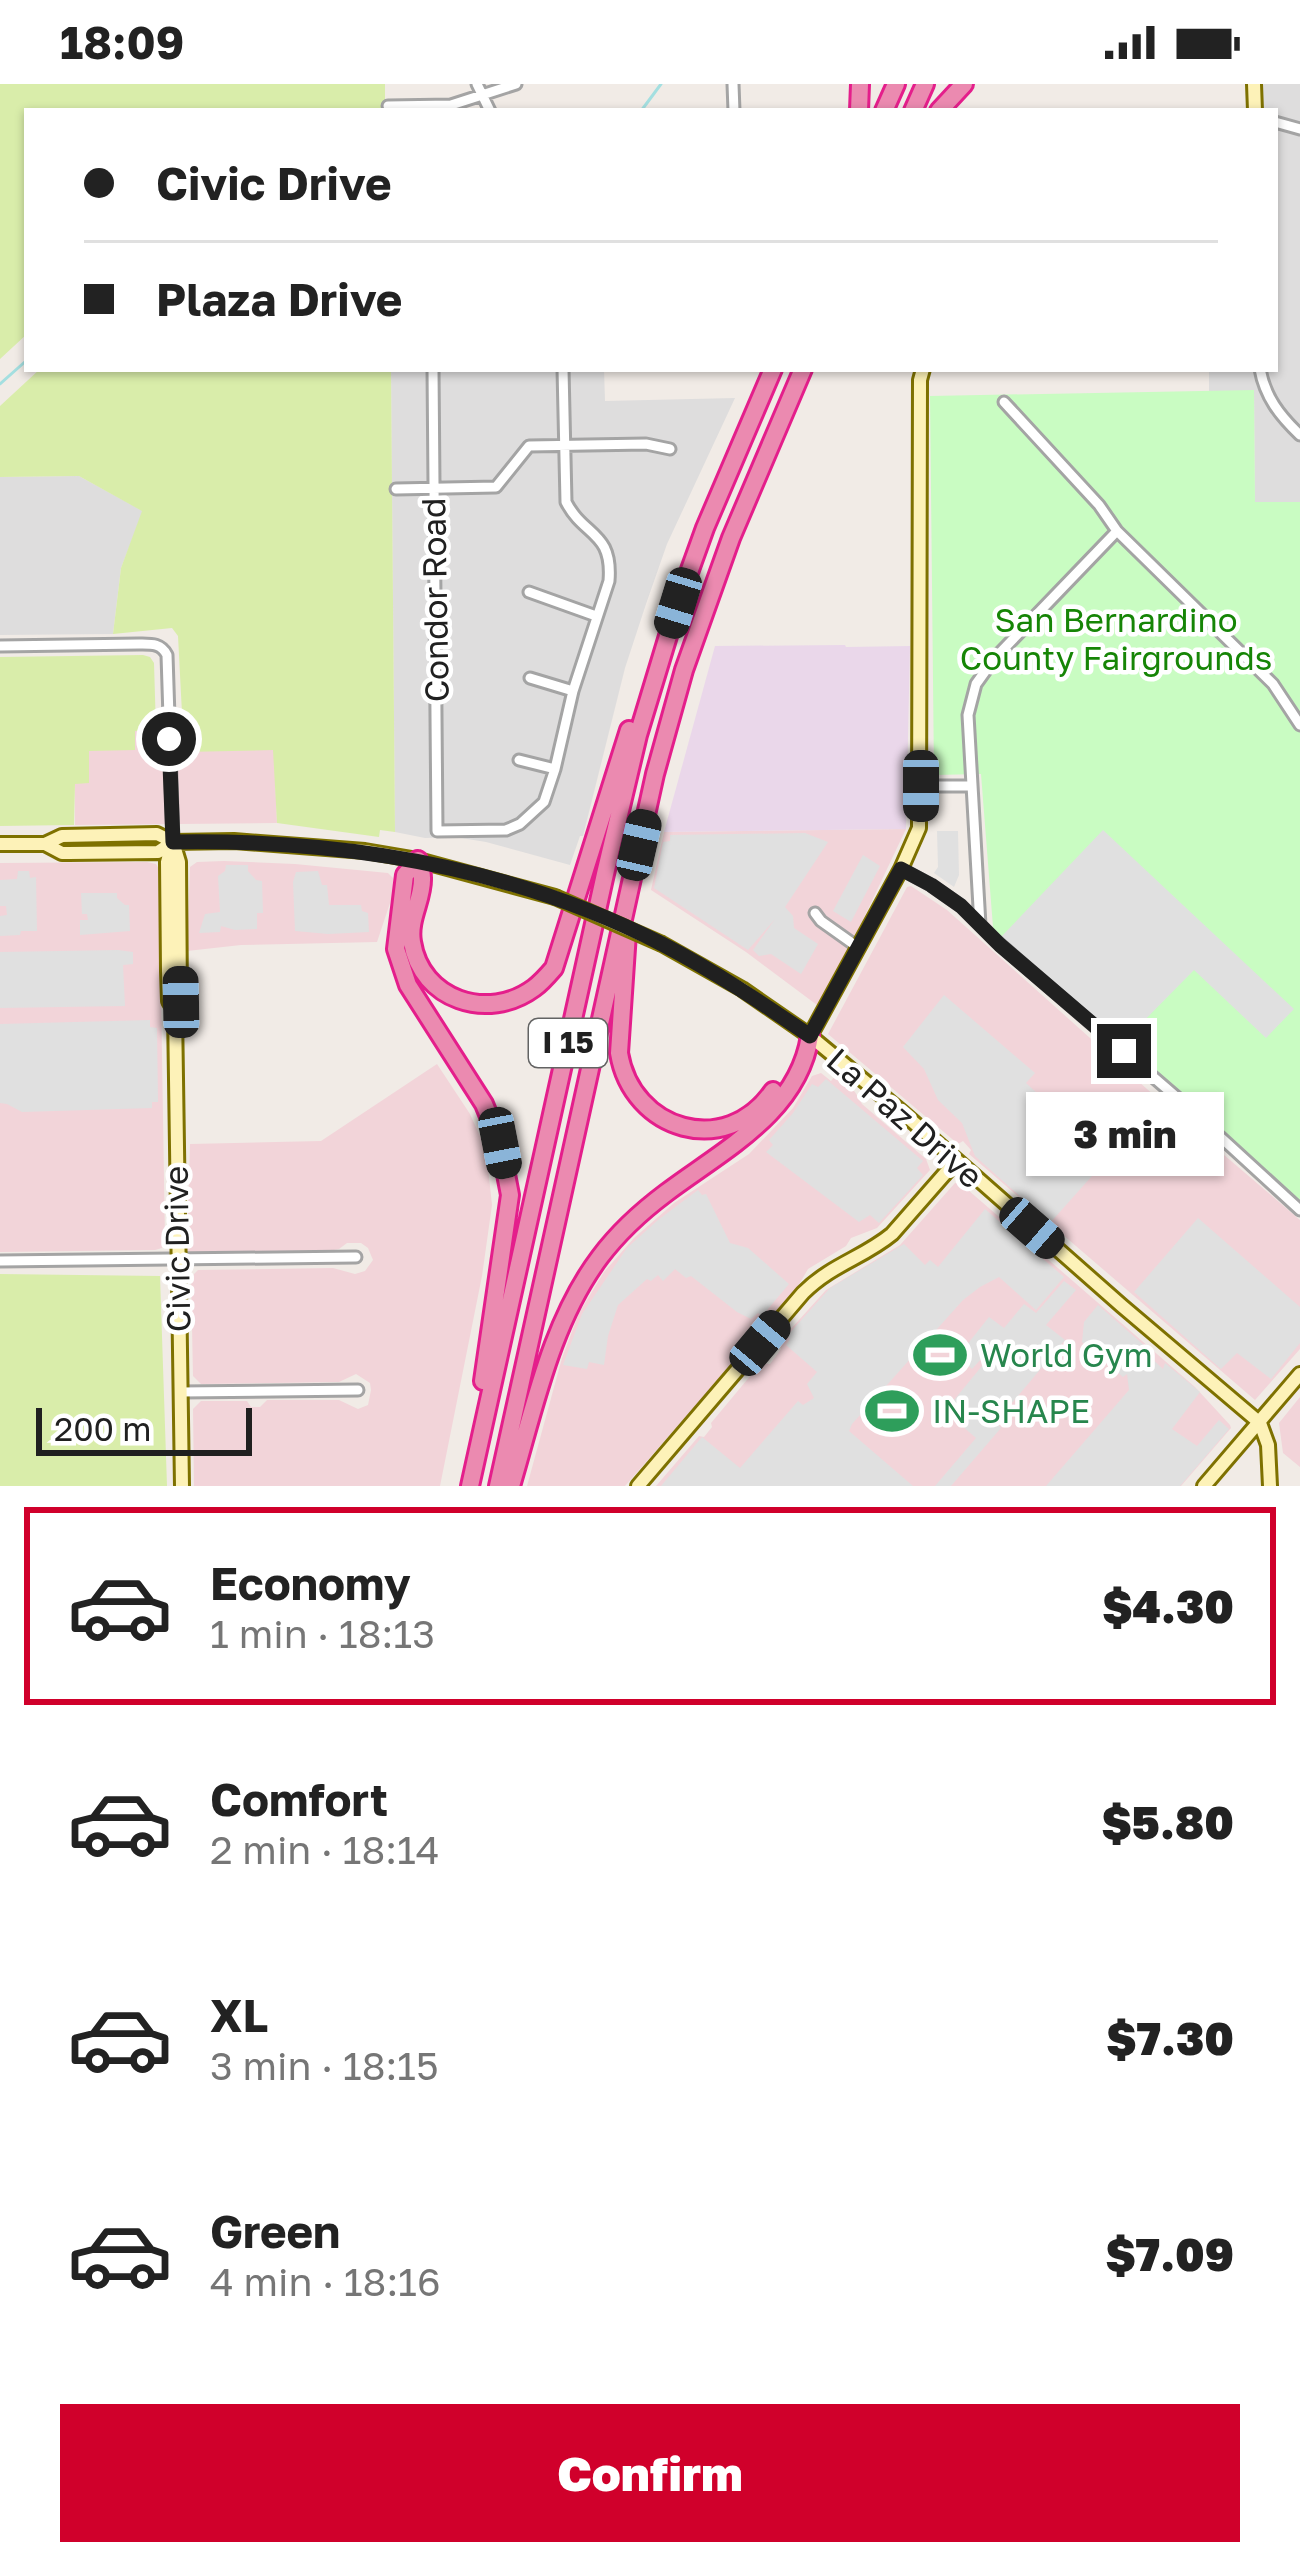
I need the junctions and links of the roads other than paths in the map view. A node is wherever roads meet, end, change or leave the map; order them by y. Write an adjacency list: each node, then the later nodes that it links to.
1 (477, 84): 4 (street)
2 (516, 84): 4 (street)
3 (964, 84): 7 (highway)
4 (483, 96): 5 (street); 6 (street)
5 (388, 106)
6 (489, 108)
7 (942, 108)
8 (433, 372): 19 (street, Condor Road)
9 (563, 372): 16 (street)
10 (772, 372): 22 (highway, I 15)
11 (802, 372): 36 (highway, I 15)
12 (922, 372): 30 (street, La Paz Drive)
13 (1261, 372): 15 (street)
14 (1004, 402): 20 (street)
15 (1300, 435)
16 (563, 445): 17 (street); 19 (street); 23 (street)
17 (670, 449)
18 (396, 489): 19 (street)
19 (434, 490): 29 (street, Condor Road)
20 (1117, 531): 27 (street); 31 (street)
21 (530, 592): 23 (street)
22 (678, 603): 34 (highway); 51 (highway, I 15)
23 (596, 616): 26 (street)
24 (0, 646): 32 (street, Civic Drive)
25 (530, 678): 26 (street)
26 (573, 691): 29 (street)
27 (1300, 725)
28 (519, 760): 29 (street)
29 (555, 769)
30 (921, 786): 31 (street); 35 (street, La Paz Drive)
31 (972, 786): 38 (street)
32 (173, 842): 33 (street); 34 (street); 44 (street, Civic Drive)
33 (0, 844)
34 (418, 860): 40 (street, bridge); 51 (highway)
35 (901, 869): 38 (street); 39 (street, La Paz Drive)
36 (631, 880): 40 (highway); 52 (highway, I 15)
37 (815, 913): 39 (street)
38 (980, 925): 42 (street)
39 (859, 948): 40 (street, La Paz Drive)
40 (810, 1036): 41 (street, La Paz Drive); 53 (highway)
41 (956, 1161): 49 (street, La Paz Drive); 54 (street)
42 (1300, 1210)
43 (356, 1258): 44 (street)
44 (178, 1260): 45 (street); 48 (street, Civic Drive)
45 (0, 1262)
46 (1300, 1374): 49 (street)
47 (358, 1390): 48 (street)
48 (181, 1392): 50 (street, Civic Drive)
49 (1260, 1423): 55 (street); 56 (street)
50 (182, 1486)
51 (469, 1486)
52 (498, 1486)
53 (511, 1486)
54 (638, 1486)
55 (1204, 1486)
56 (1270, 1486)

